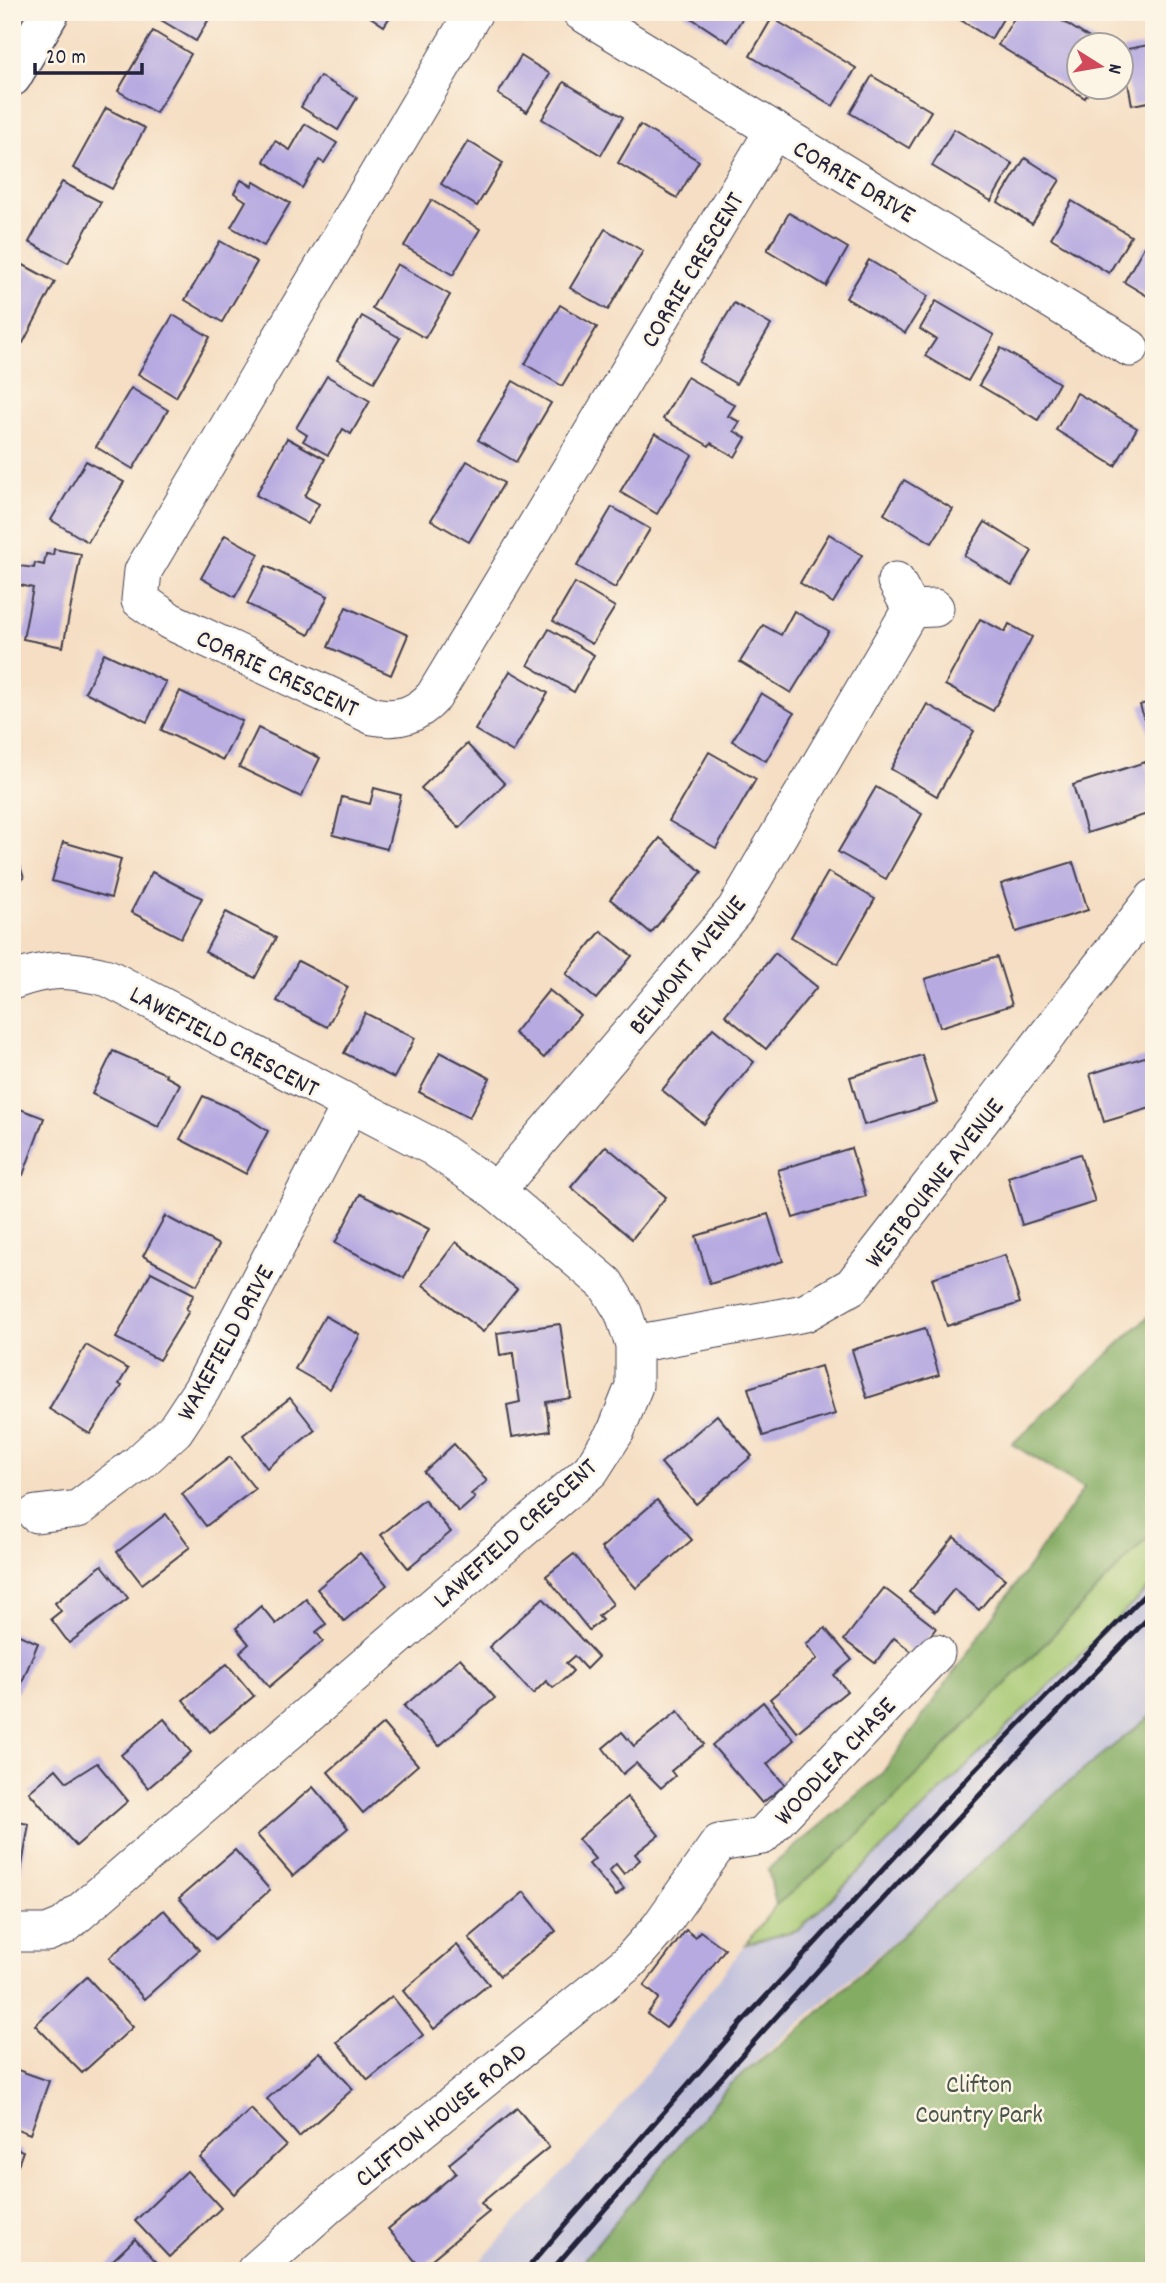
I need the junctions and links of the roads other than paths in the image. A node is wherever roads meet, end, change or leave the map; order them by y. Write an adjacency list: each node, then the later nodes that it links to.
1 (50, 12): 4 (main road)
2 (474, 12): 5 (street, CORRIE CRESCENT)
3 (593, 15): 5 (street, CORRIE DRIVE)
4 (12, 77)
5 (774, 131): 6 (street, CORRIE DRIVE)
6 (1130, 348)
7 (915, 599): 11 (street, BELMONT AVENUE)
8 (1154, 898): 12 (street, WESTBOURNE AVENUE)
9 (12, 981): 10 (street, LAWEFIELD CRESCENT)
10 (350, 1106): 11 (street, LAWEFIELD CRESCENT); 13 (street, WAKEFIELD DRIVE)
11 (496, 1191): 12 (street, LAWEFIELD CRESCENT)
12 (634, 1344): 15 (street, LAWEFIELD CRESCENT)
13 (36, 1514)
14 (936, 1653): 16 (street, WOODLEA CHASE)
15 (12, 1933)
16 (629, 1962): 17 (street, CLIFTON HOUSE ROAD)
17 (255, 2271)

